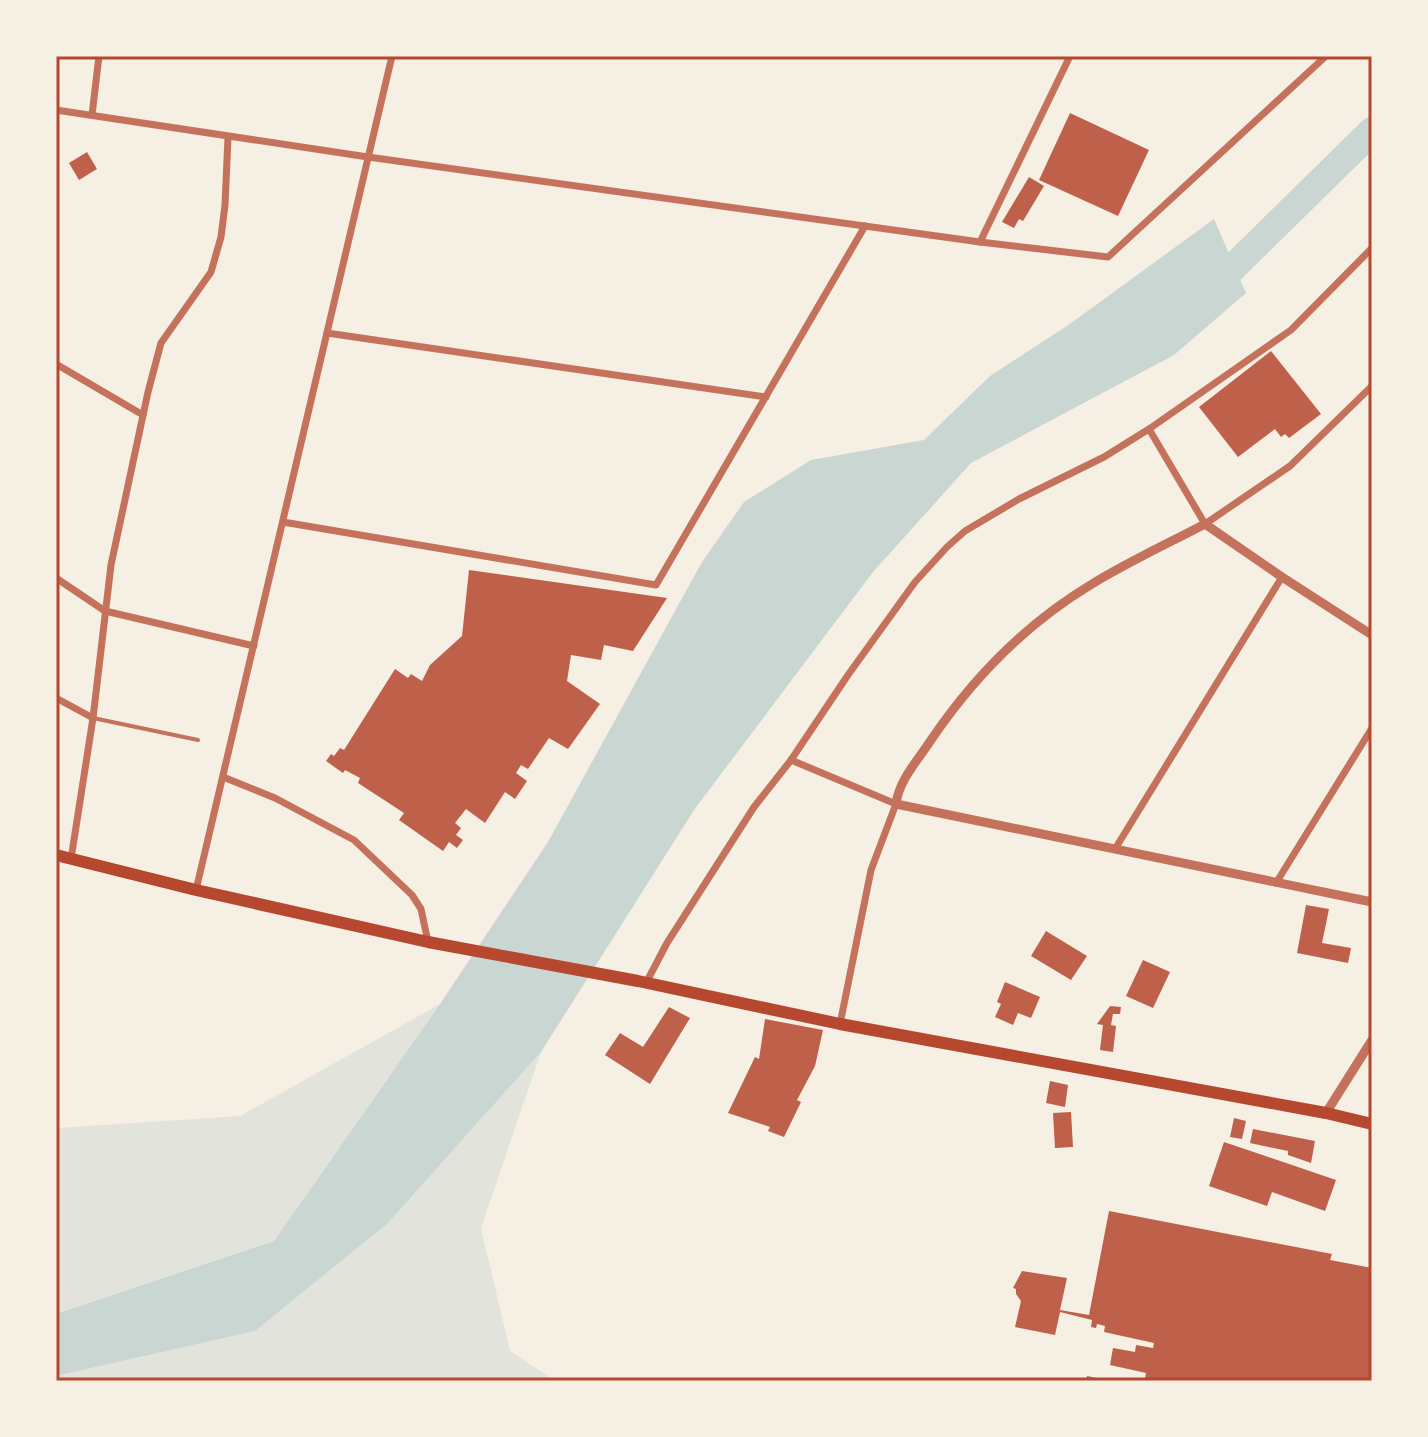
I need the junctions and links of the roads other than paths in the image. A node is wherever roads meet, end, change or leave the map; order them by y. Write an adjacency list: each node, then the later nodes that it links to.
1 (99, 56): 6 (street)
2 (392, 56): 8 (street)
3 (1070, 56): 10 (street)
4 (1326, 56): 10 (street)
5 (56, 110): 6 (street)
6 (92, 115): 7 (street)
7 (228, 137): 8 (street); 16 (street)
8 (368, 157): 9 (street); 12 (street)
9 (865, 226): 10 (street); 15 (street)
10 (980, 242)
11 (1372, 248): 17 (street)
12 (327, 333): 15 (street); 18 (street)
13 (56, 364): 16 (street)
14 (1372, 386): 19 (street)
15 (766, 397): 18 (street)
16 (143, 415): 22 (street)
17 (1149, 429): 19 (street); 29 (street)
18 (283, 522): 24 (street)
19 (1205, 524): 20 (street); 31 (street)
20 (1282, 577): 23 (street); 32 (street)
21 (56, 578): 22 (street)
22 (105, 611): 24 (street); 26 (street)
23 (1372, 635)
24 (254, 646): 30 (street)
25 (56, 698): 26 (street)
26 (93, 718): 28 (lane); 34 (street)
27 (1372, 728): 35 (street)
28 (198, 740)
29 (791, 760): 31 (street); 39 (street)
30 (223, 777): 36 (street); 38 (street)
31 (896, 804): 32 (street); 40 (street)
32 (1115, 849): 35 (street)
33 (56, 855): 34 (main road)
34 (71, 859): 36 (main road)
35 (1276, 883): 37 (street)
36 (196, 890): 38 (main road)
37 (1372, 902)
38 (428, 942): 39 (main road)
39 (642, 982): 40 (main road)
40 (840, 1024): 42 (main road)
41 (1372, 1040): 42 (street)
42 (1326, 1113): 43 (main road)
43 (1372, 1124)

